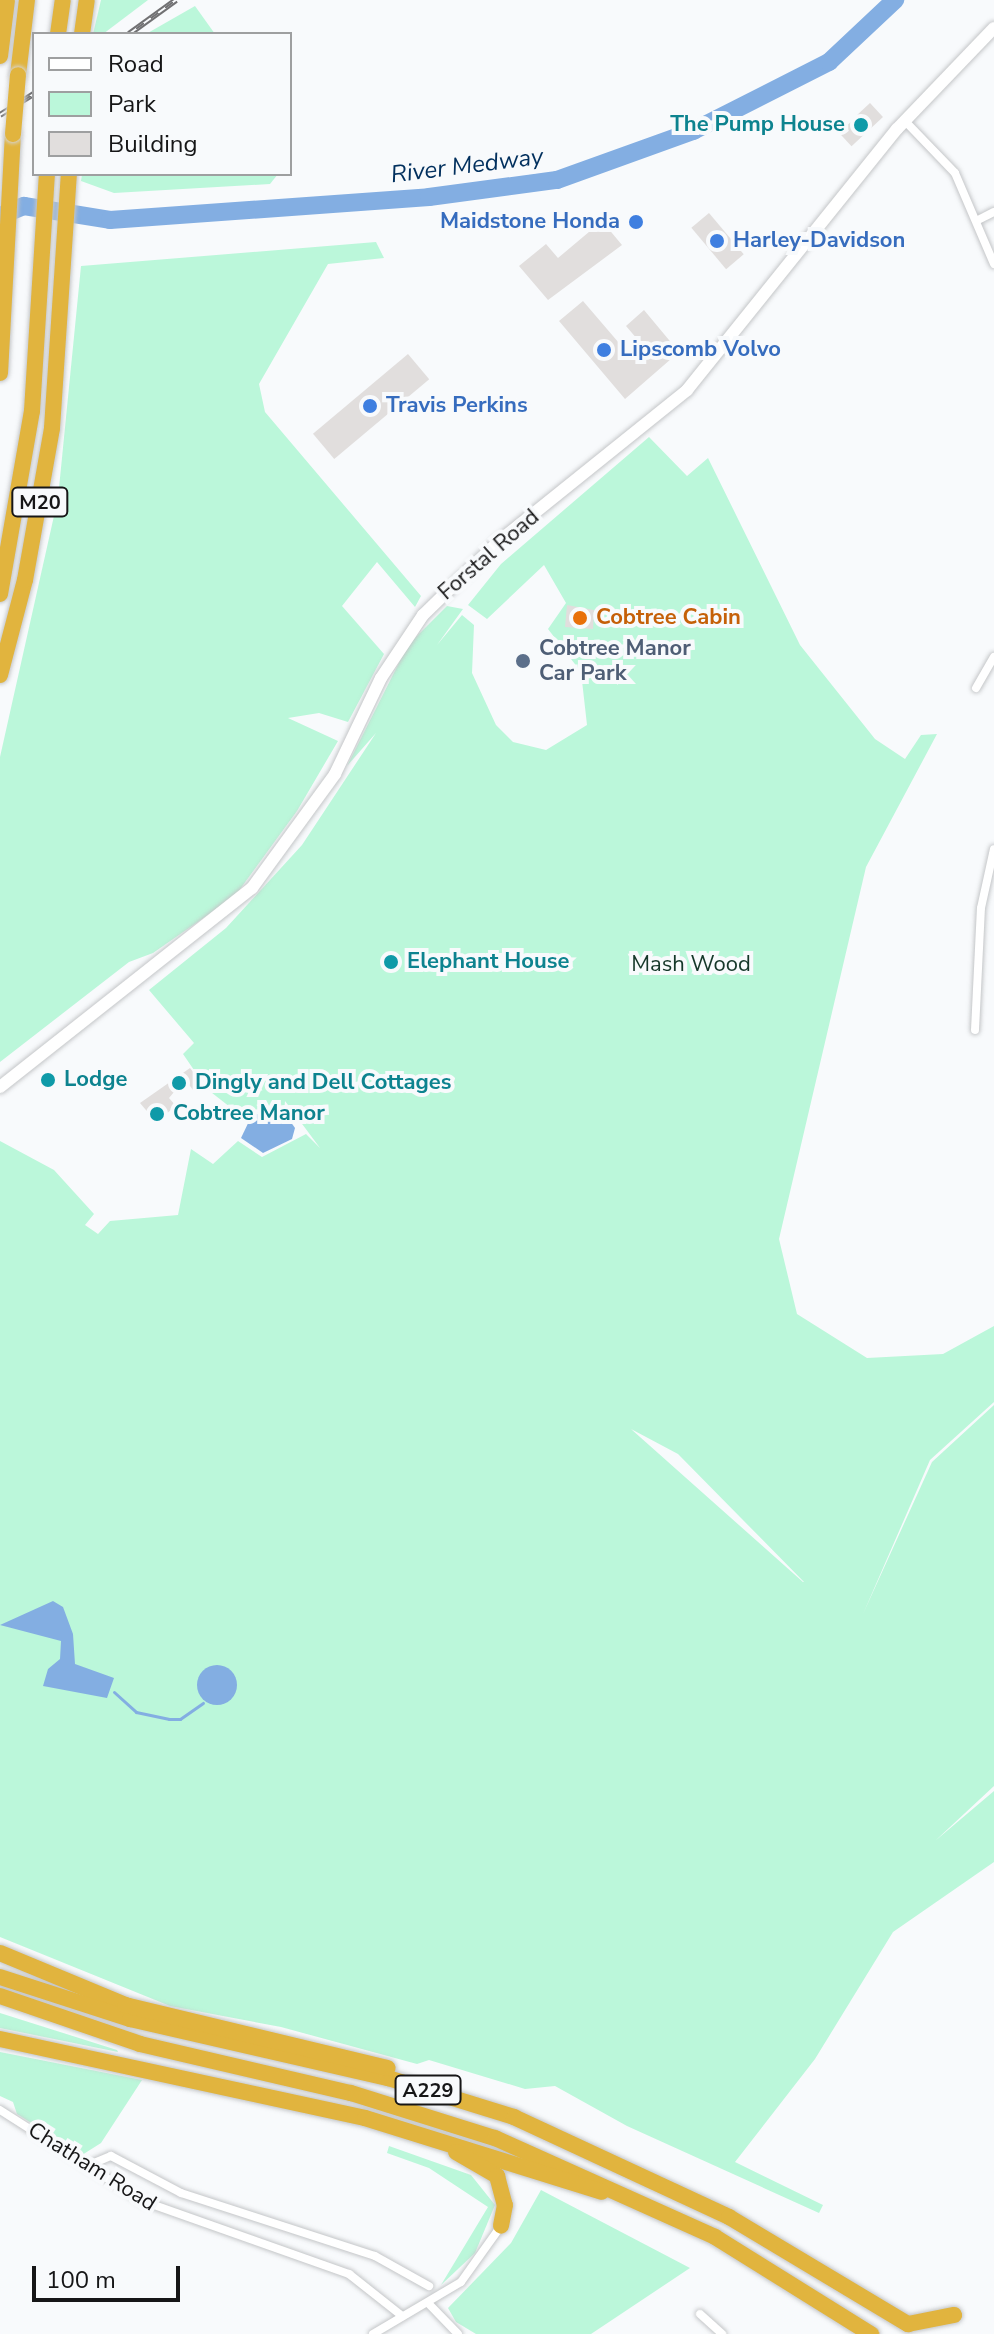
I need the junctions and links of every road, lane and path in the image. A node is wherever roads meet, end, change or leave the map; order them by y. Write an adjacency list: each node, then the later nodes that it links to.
1 (7, 0): 8 (highway)
2 (27, 0): 15 (highway, bridge)
3 (63, 0): 6 (highway)
4 (87, 0): 7 (highway)
5 (994, 28): 9 (street, Forstal Road)
6 (58, 32)
7 (82, 32)
8 (0, 56)
9 (905, 121): 13 (street); 22 (street, Forstal Road)
10 (47, 176): 16 (highway, M20)
11 (69, 176): 18 (highway, M20)
12 (994, 212): 13 (street)
13 (978, 220): 14 (street)
14 (994, 264)
15 (0, 373)
16 (0, 594)
17 (994, 657): 19 (street)
18 (0, 675)
19 (976, 688)
20 (994, 849): 21 (street)
21 (975, 1030)
22 (0, 1087)
23 (0, 1953): 26 (highway)
24 (0, 1977): 27 (highway, A229)
25 (0, 1996): 33 (highway, A229)
26 (125, 2005): 27 (highway); 29 (highway)
27 (196, 2034): 29 (highway, A229)
28 (0, 2039): 31 (highway)
29 (439, 2093): 35 (highway, A229)
30 (0, 2110): 32 (street, Chatham Road)
31 (365, 2118): 33 (highway); 34 (highway)
32 (87, 2166): 36 (street); 39 (street, Chatham Road)
33 (683, 2220): 43 (highway, A229)
34 (501, 2226): 37 (street)
35 (828, 2277): 44 (highway, A229); 45 (highway)
36 (429, 2286)
37 (428, 2303): 39 (street); 41 (street)
38 (700, 2314): 42 (street)
39 (402, 2316): 40 (street)
40 (373, 2334)
41 (458, 2334)
42 (722, 2334)
43 (871, 2334)
44 (904, 2334)
45 (950, 2334)

